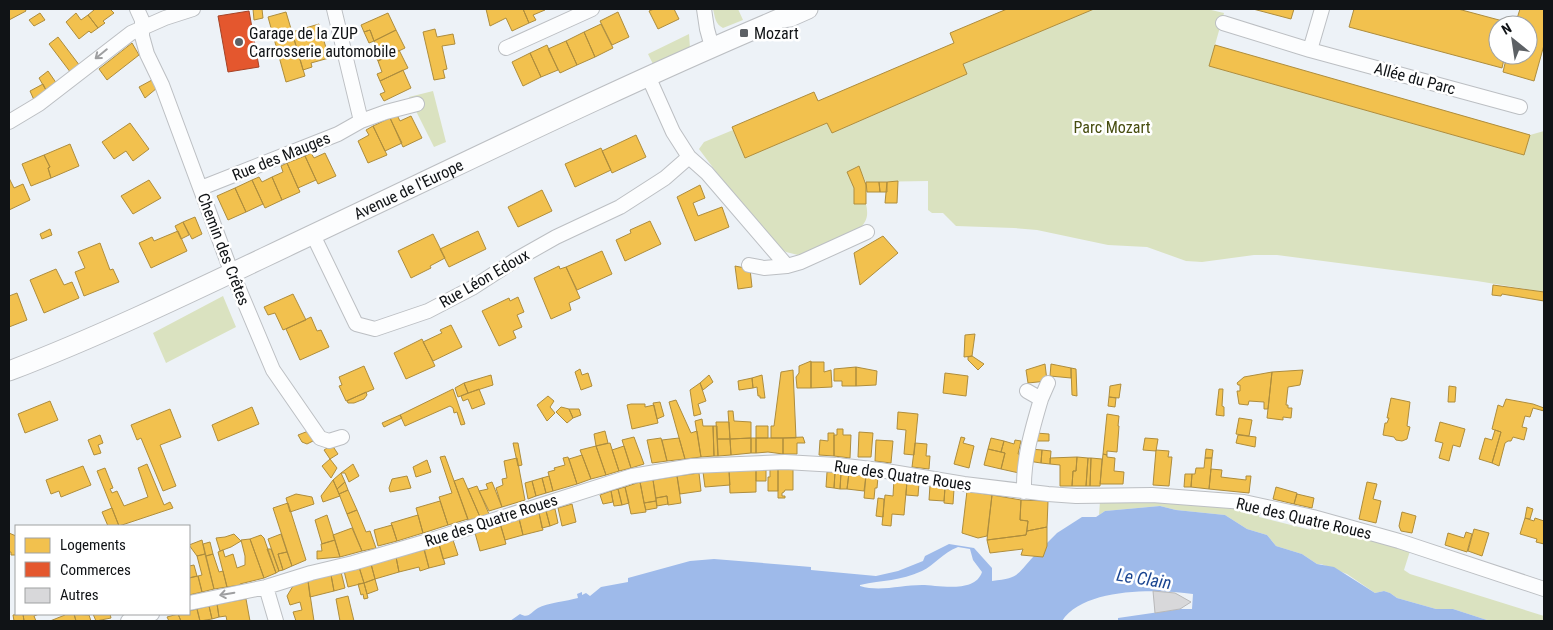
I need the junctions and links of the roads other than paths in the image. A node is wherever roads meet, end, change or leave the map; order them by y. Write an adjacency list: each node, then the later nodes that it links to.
1 (137, 9): 9 (street, Chemin des Crêtes)
2 (193, 9): 9 (street)
3 (334, 9): 16 (street)
4 (592, 9): 11 (street)
5 (704, 9): 10 (street)
6 (808, 9): 10 (main road, Avenue de l'Europe)
7 (1322, 9): 12 (street)
8 (1223, 23): 12 (street, Allée du Parc)
9 (142, 28): 17 (street, one-way to 17); 19 (street, Chemin des Crêtes)
10 (712, 47): 13 (main road, Avenue de l'Europe)
11 (506, 48)
12 (1310, 50): 15 (street, Allée du Parc)
13 (648, 76): 18 (street); 21 (main road, Avenue de l'Europe)
14 (417, 104): 16 (street, Rue des Mauges)
15 (1520, 107)
16 (361, 121): 19 (street, Rue des Mauges)
17 (9, 122)
18 (690, 157): 21 (street, Rue Léon Edoux); 23 (street)
19 (200, 188): 24 (street, Chemin des Crêtes)
20 (867, 232): 23 (street)
21 (313, 235): 24 (main road, Avenue de l'Europe)
22 (749, 266): 23 (street)
23 (787, 266)
24 (232, 273): 25 (main road, Avenue de l'Europe); 29 (street, Chemin des Crêtes)
25 (9, 372)
26 (1048, 382): 28 (street)
27 (1027, 391): 28 (street)
28 (1041, 399): 30 (street)
29 (342, 438)
30 (1024, 492): 31 (street, Rue des Quatre Roues); 32 (street, Rue des Quatre Roues)
31 (266, 587): 33 (street, Rue des Quatre Roues, one-way to 33); 36 (street)
32 (1544, 589)
33 (190, 602)
34 (149, 615): 35 (street)
35 (128, 621)
36 (276, 621)

